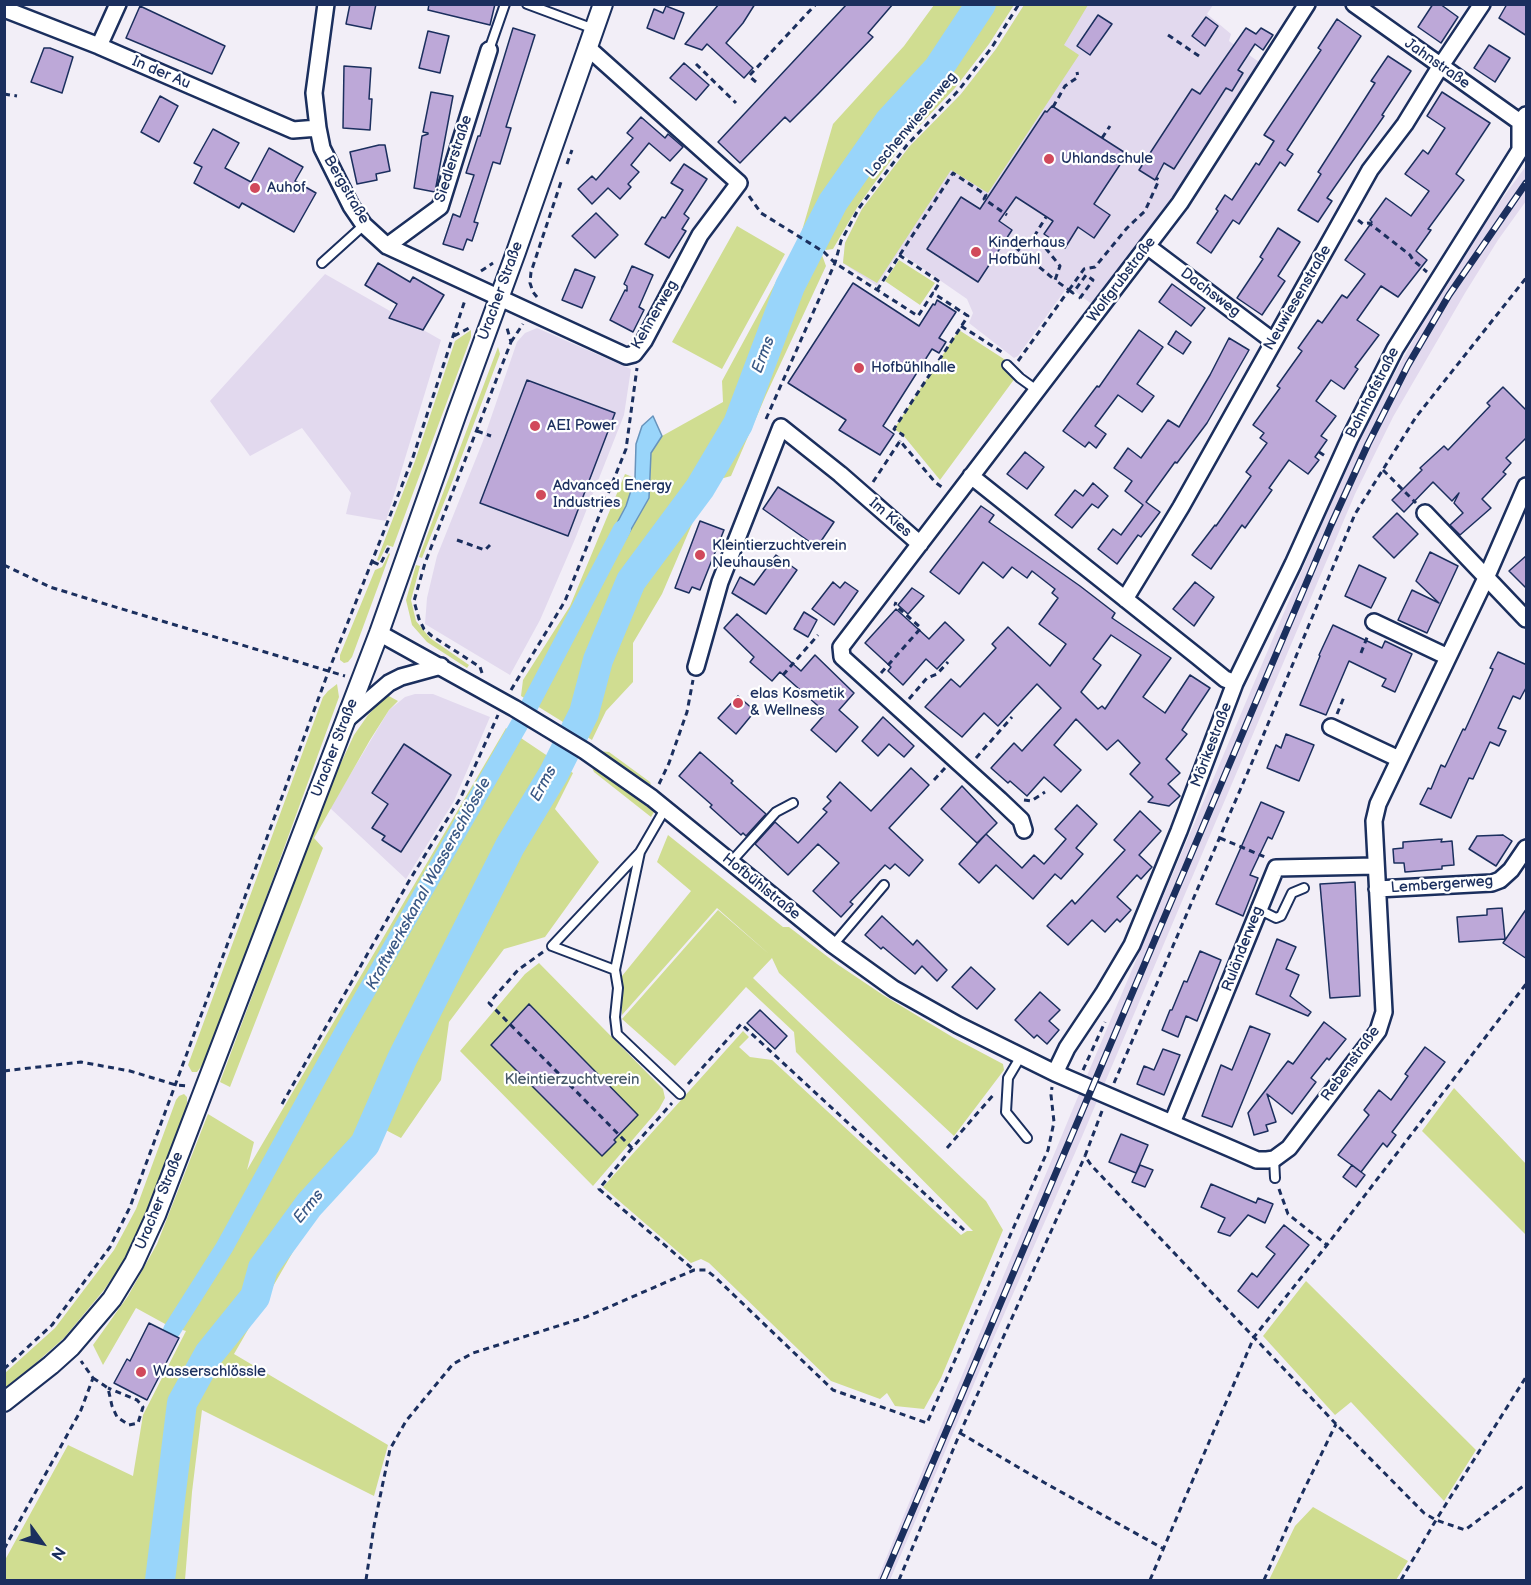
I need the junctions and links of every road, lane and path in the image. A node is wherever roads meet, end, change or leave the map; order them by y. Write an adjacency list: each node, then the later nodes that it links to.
1 (118, 4): 14 (street)
2 (326, 4): 28 (street, Bergstraße)
3 (505, 4): 16 (lane)
4 (526, 4): 12 (lane)
5 (603, 4): 12 (street, Uracher Straße)
6 (816, 4): 21 (path)
7 (1019, 4): 44 (path, Loschenwiesenweg)
8 (1307, 4): 40 (street, Wolfgrubstraße)
9 (1354, 4): 19 (street, Jahnstraße)
10 (1482, 4): 19 (street, Neuwiesenstraße)
11 (4, 9): 14 (street, In der Au)
12 (594, 29): 15 (street, Uracher Straße)
13 (1168, 35): 17 (path)
14 (99, 46): 28 (street, In der Au)
15 (587, 48): 34 (street); 53 (street, Uracher Straße)
16 (489, 50): 39 (street, Siedlerstraße)
17 (1199, 56)
18 (696, 64): 24 (path)
19 (1440, 67): 26 (street, Jahnstraße); 35 (street, Neuwiesenstraße)
20 (1077, 72): 25 (path)
21 (756, 82)
22 (4, 94): 23 (path)
23 (17, 96)
24 (736, 103)
25 (1053, 107)
26 (1523, 119): 47 (street, Bahnhofstraße)
27 (1110, 126): 29 (path)
28 (318, 128): 38 (street, Bergstraße)
29 (1102, 138)
30 (573, 148): 31 (path)
31 (566, 168)
32 (562, 178): 55 (path)
33 (1156, 178): 50 (path)
34 (739, 183): 44 (path); 59 (street, Kehnerweg)
35 (1346, 212): 47 (path); 58 (street, Neuwiesenstraße)
36 (1006, 215): 42 (path)
37 (1046, 218): 46 (path)
38 (364, 225): 39 (street, Bergstraße); 43 (lane)
39 (387, 246): 48 (street, Bergstraße)
40 (1148, 246): 56 (street, Wolfgrubstraße); 58 (street, Dachsweg)
41 (1015, 247): 46 (path)
42 (899, 255): 49 (path); 51 (path)
43 (322, 263)
44 (835, 263): 49 (path); 63 (path, Loschenwiesenweg)
45 (1527, 278): 68 (path)
46 (1056, 280): 50 (path)
47 (1437, 280): 91 (street, Bahnhofstraße)
48 (470, 284): 53 (street, Bergstraße); 88 (path)
49 (877, 290): 51 (path)
50 (1069, 290): 52 (path); 61 (path)
51 (933, 293): 57 (path)
52 (1073, 293): 54 (path); 54 (path)
53 (499, 297): 59 (street, Kehnerweg); 64 (path); 82 (street, Uracher Straße)
54 (1080, 298): 56 (path)
55 (541, 301)
56 (1097, 312): 62 (street, Wolfgrubstraße)
57 (962, 326): 60 (path); 66 (path)
58 (1273, 340): 79 (street, Neuwiesenstraße)
59 (634, 354): 93 (path)
60 (1008, 361): 62 (lane)
61 (1017, 362)
62 (1038, 391): 69 (street, Wolfgrubstraße)
63 (766, 419)
64 (477, 431): 65 (path); 92 (path)
65 (491, 436)
66 (900, 441): 67 (path); 70 (path)
67 (882, 469)
68 (1383, 470): 72 (path); 106 (path)
69 (971, 476): 74 (street, Wolfgrubstraße); 79 (street, Mörikestraße)
70 (935, 482)
71 (1527, 486): 77 (street, Rebenstraße)
72 (1425, 513): 77 (street)
73 (457, 540): 75 (path)
74 (920, 544): 87 (street, Im Kies); 90 (street, Im Kies)
75 (490, 545)
76 (4, 565): 88 (path)
77 (1486, 578): 80 (street); 84 (street, Rebenstraße)
78 (899, 599): 90 (path)
79 (1125, 599): 91 (street, Mörikestraße)
80 (1527, 619)
81 (1374, 622): 84 (street)
82 (379, 633): 86 (street, Hofbühlstraße); 96 (street, Uracher Straße)
83 (818, 635): 89 (path)
84 (1448, 657): 98 (street, Rebenstraße)
85 (948, 662): 94 (path)
86 (441, 666): 92 (street, Hofbühlstraße); 96 (street)
87 (696, 666): 101 (path)
88 (329, 670): 124 (path)
89 (783, 675)
90 (871, 683): 94 (street, Im Kies)
91 (1235, 683): 122 (street, Mörikestraße)
92 (486, 692): 93 (street, Hofbühlstraße)
93 (509, 705): 101 (street, Hofbühlstraße); 127 (path)
94 (900, 709): 99 (street, Im Kies)
95 (1012, 717): 99 (path)
96 (344, 722): 139 (street, Uracher Straße)
97 (1331, 726): 98 (street)
98 (1399, 759): 110 (street, Rebenstraße)
99 (966, 769): 105 (street, Im Kies)
100 (1045, 792): 102 (path)
101 (652, 798): 104 (street, Hofbühlstraße)
102 (1017, 798)
103 (793, 802): 109 (lane)
104 (665, 808): 108 (lane); 109 (street, Hofbühlstraße)
105 (1024, 830)
106 (1220, 838): 111 (path); 126 (path)
107 (1527, 848): 114 (street, Lembergerweg)
108 (640, 852): 117 (lane); 118 (lane)
109 (731, 862): 116 (street, Hofbühlstraße)
110 (1376, 866): 111 (street); 114 (street, Rebenstraße)
111 (1276, 868): 115 (street, Ruländerweg)
112 (884, 885): 116 (lane)
113 (1304, 888): 115 (lane)
114 (1377, 890): 133 (street, Rebenstraße)
115 (1258, 909): 128 (street, Ruländerweg)
116 (833, 945): 120 (street, Hofbühlstraße)
117 (552, 946): 118 (lane); 130 (path)
118 (615, 970): 125 (lane)
119 (1527, 984): 136 (path)
120 (1021, 1056): 122 (street, Hofbühlstraße); 123 (lane)
121 (4, 1071): 124 (path)
122 (1055, 1073): 126 (street, Hofbühlstraße); 137 (path)
123 (1008, 1078): 129 (lane); 131 (path)
124 (176, 1085): 140 (path)
125 (680, 1094): 130 (path); 135 (path)
126 (1108, 1096): 128 (street); 132 (path)
127 (282, 1104)
128 (1172, 1124): 133 (street)
129 (1027, 1138)
130 (632, 1148): 137 (path)
131 (947, 1148)
132 (1085, 1156): 138 (path); 146 (path)
133 (1274, 1159): 134 (lane)
134 (1275, 1178): 136 (path)
135 (964, 1230)
136 (1327, 1245): 138 (path)
137 (694, 1270): 151 (path)
138 (1254, 1337): 145 (path); 150 (path)
139 (71, 1347): 142 (path); 144 (street, Uracher Straße)
140 (4, 1369)
141 (1527, 1377): 148 (path)
142 (93, 1378): 143 (path); 149 (path)
143 (108, 1388): 143 (path)
144 (4, 1402)
145 (1336, 1424): 148 (path); 154 (path)
146 (960, 1433): 150 (path); 152 (path)
147 (1527, 1484): 148 (path)
148 (1436, 1520): 155 (path)
149 (4, 1549)
150 (1164, 1549): 153 (path)
151 (366, 1581)
152 (899, 1581)
153 (1150, 1581)
154 (1264, 1581)
155 (1401, 1581)

